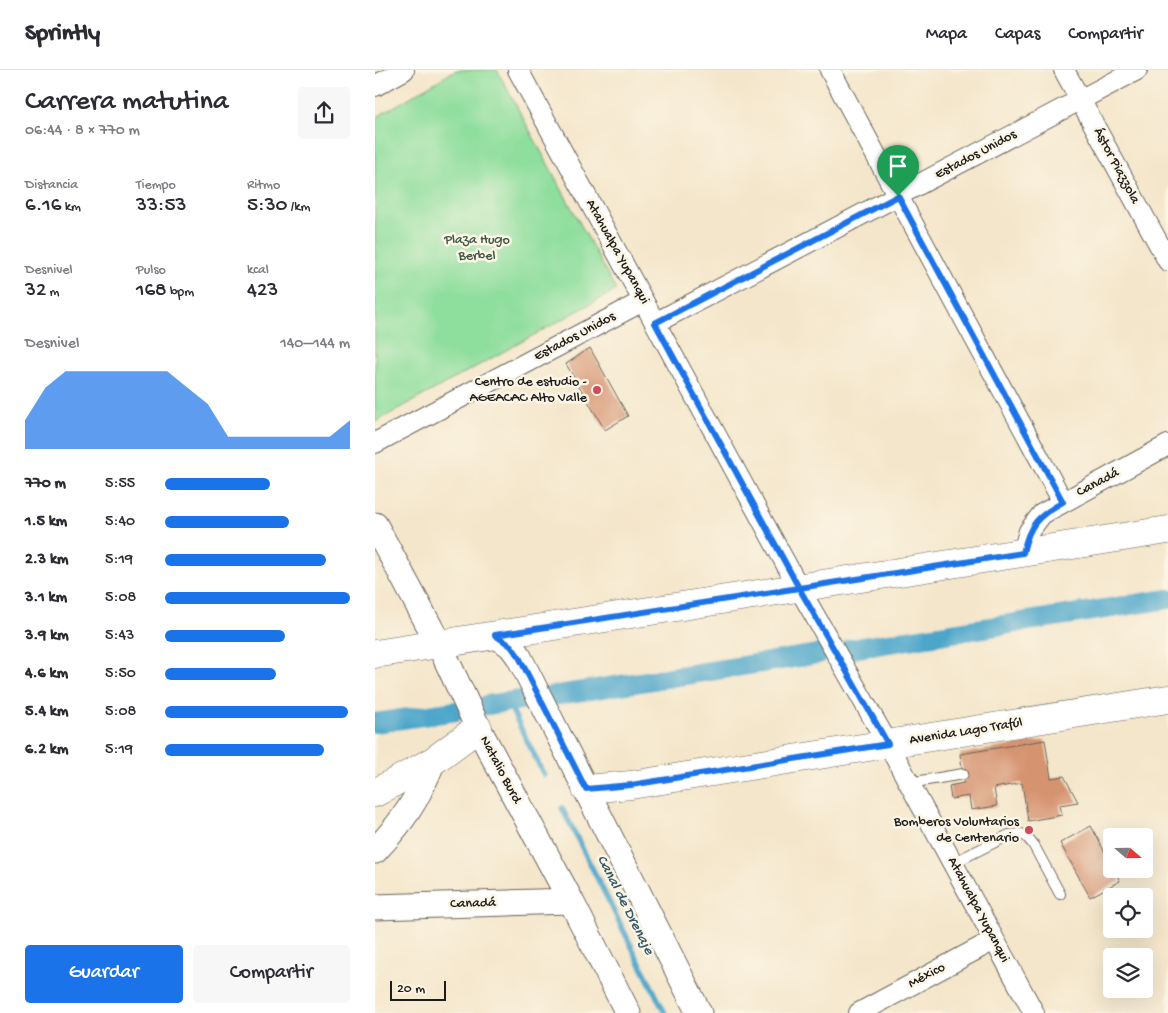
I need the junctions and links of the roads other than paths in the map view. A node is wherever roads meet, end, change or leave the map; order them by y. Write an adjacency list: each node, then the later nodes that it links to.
1 (518, 70): 10 (street, Atahualpa Yupanqui)
2 (830, 70): 8 (street)
3 (1064, 70): 7 (street, Ástor Piazzola)
4 (1137, 70): 7 (street, Estados Unidos)
5 (397, 72): 6 (street)
6 (375, 86)
7 (1081, 100): 8 (street, Estados Unidos); 9 (street, Ástor Piazzola)
8 (898, 196): 11 (street, Estados Unidos); 14 (street)
9 (1168, 261)
10 (643, 301): 11 (street, Atahualpa Yupanqui); 12 (street, Estados Unidos)
11 (655, 323): 18 (street, Atahualpa Yupanqui)
12 (375, 443)
13 (1168, 445): 14 (street, Canadá)
14 (1063, 502): 17 (street, Canadá)
15 (375, 525): 20 (street, Natalio Burd)
16 (1168, 530): 17 (main road)
17 (1023, 553): 18 (main road)
18 (799, 588): 19 (main road); 24 (street, Atahualpa Yupanqui)
19 (495, 635): 20 (main road); 28 (street)
20 (439, 644): 21 (main road); 23 (street, Natalio Burd)
21 (375, 654)
22 (1168, 700): 24 (main road, Avenida Lago Trafúl)
23 (478, 728): 25 (main road); 33 (street, Natalio Burd)
24 (888, 744): 27 (street, Atahualpa Yupanqui); 28 (main road, Avenida Lago Trafúl)
25 (433, 761): 29 (main road); 30 (street)
26 (963, 774): 27 (lane)
27 (909, 783): 31 (street, Atahualpa Yupanqui)
28 (586, 789): 37 (street)
29 (375, 793)
30 (375, 851)
31 (953, 863): 32 (lane); 35 (street, Atahualpa Yupanqui)
32 (1060, 894)
33 (571, 901): 34 (street, Canadá); 36 (street, Natalio Burd)
34 (375, 907)
35 (994, 940): 38 (street, México); 39 (street, Atahualpa Yupanqui)
36 (628, 1013)
37 (699, 1013)
38 (859, 1013)
39 (1034, 1013)

